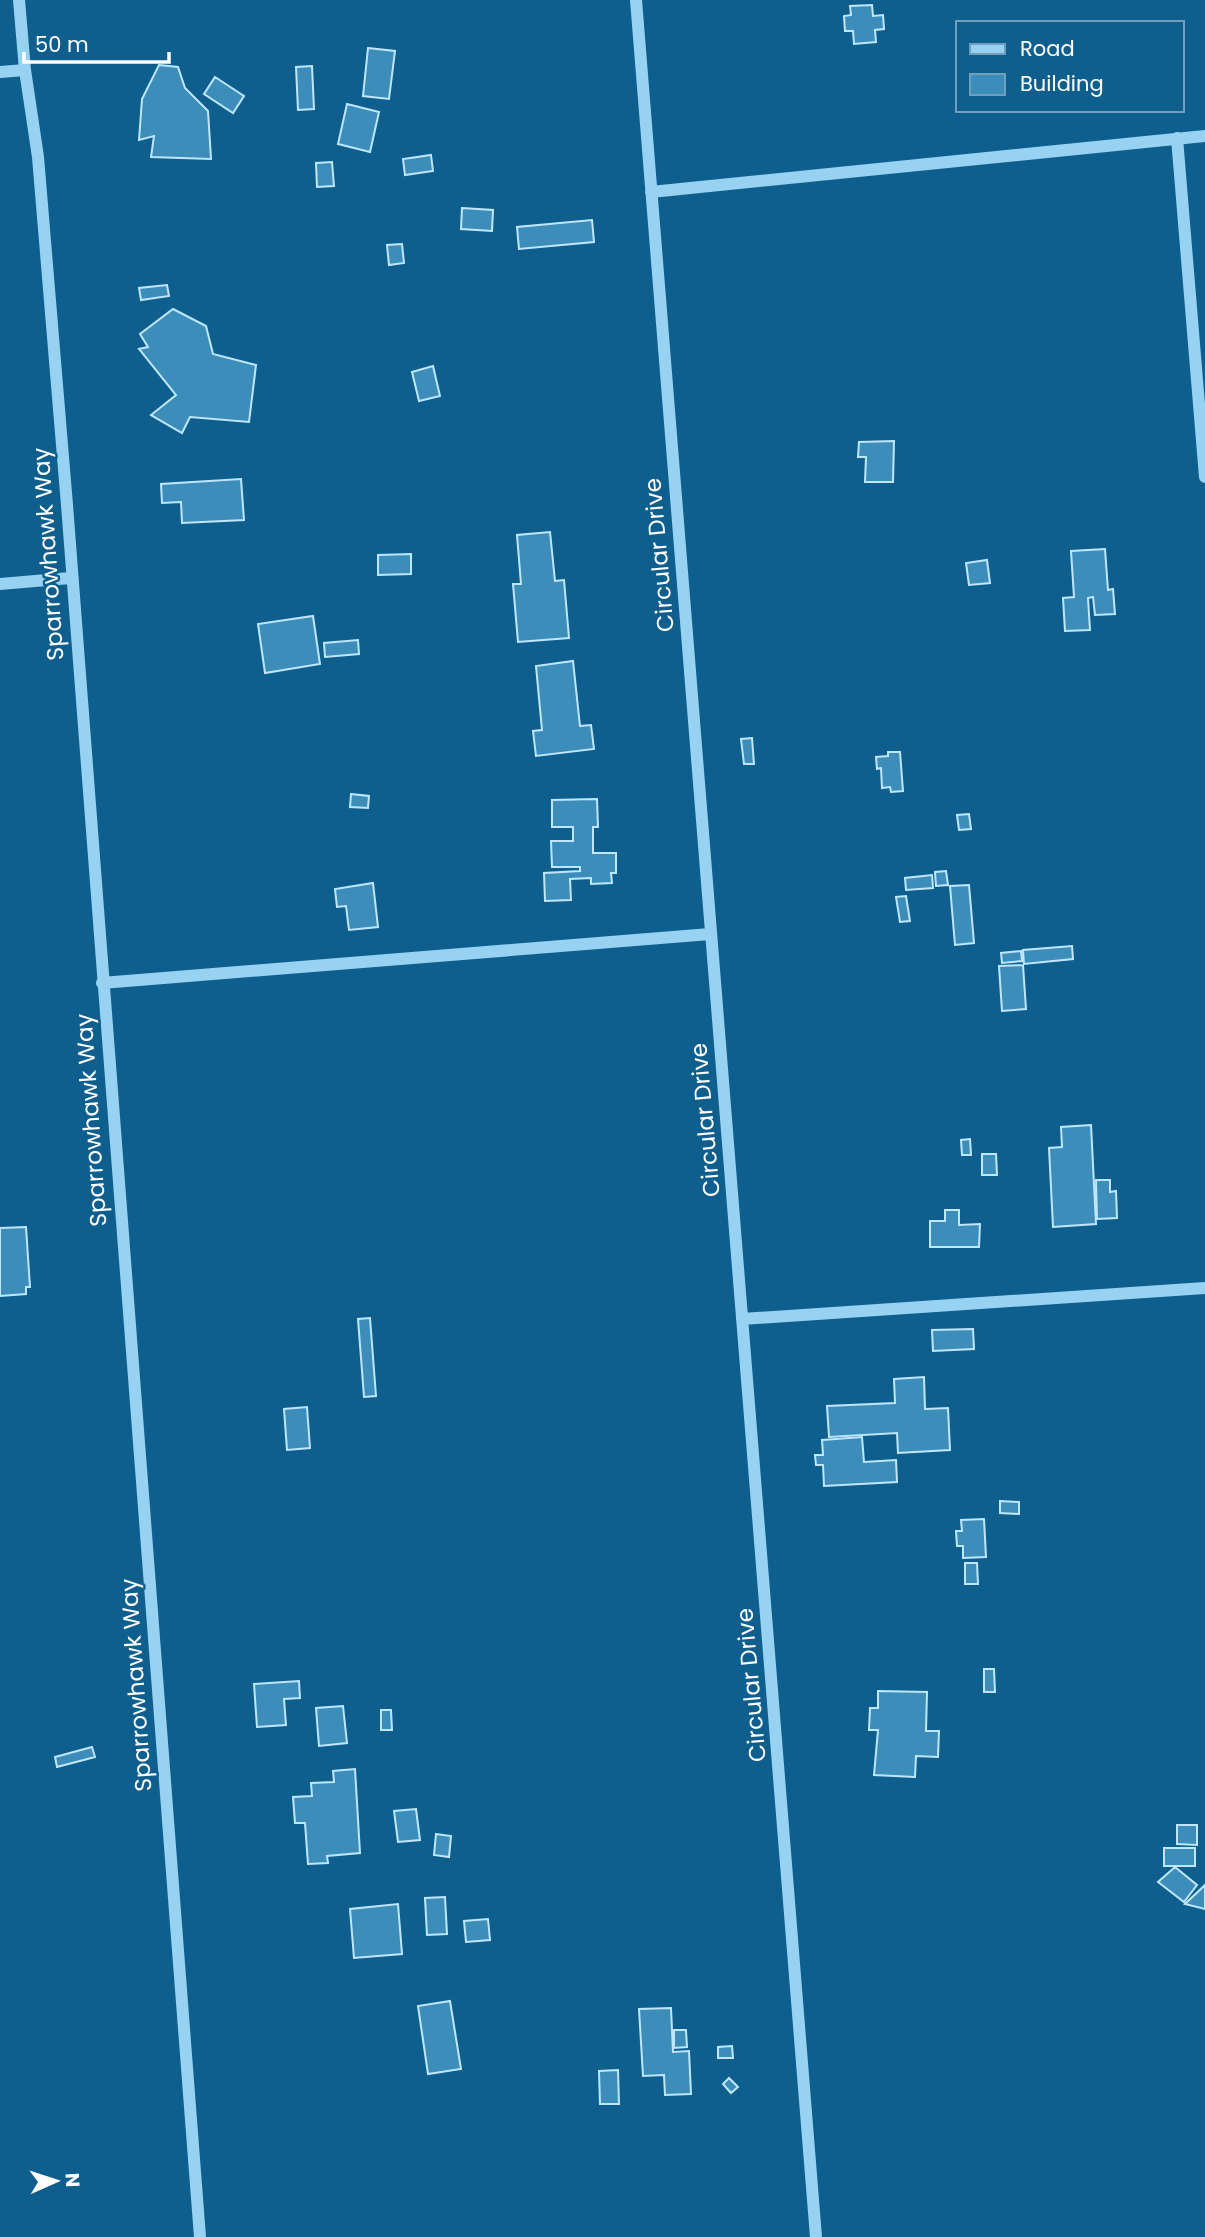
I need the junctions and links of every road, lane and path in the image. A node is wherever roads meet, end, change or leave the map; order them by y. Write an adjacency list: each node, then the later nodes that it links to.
1 (19, 0): 3 (street, Sparrowhawk Way)
2 (636, 0): 7 (street, Circular Drive)
3 (25, 70): 4 (street); 9 (street, Sparrowhawk Way)
4 (0, 72)
5 (1205, 136): 6 (street)
6 (1177, 138): 7 (street); 8 (street)
7 (651, 192): 11 (street, Circular Drive)
8 (1205, 477)
9 (70, 578): 10 (street); 12 (street, Sparrowhawk Way)
10 (0, 584)
11 (710, 934): 12 (street); 14 (street, Circular Drive)
12 (102, 983): 15 (street, Sparrowhawk Way)
13 (1205, 1288): 14 (street)
14 (742, 1319): 16 (street, Circular Drive)
15 (200, 2237)
16 (816, 2237)

